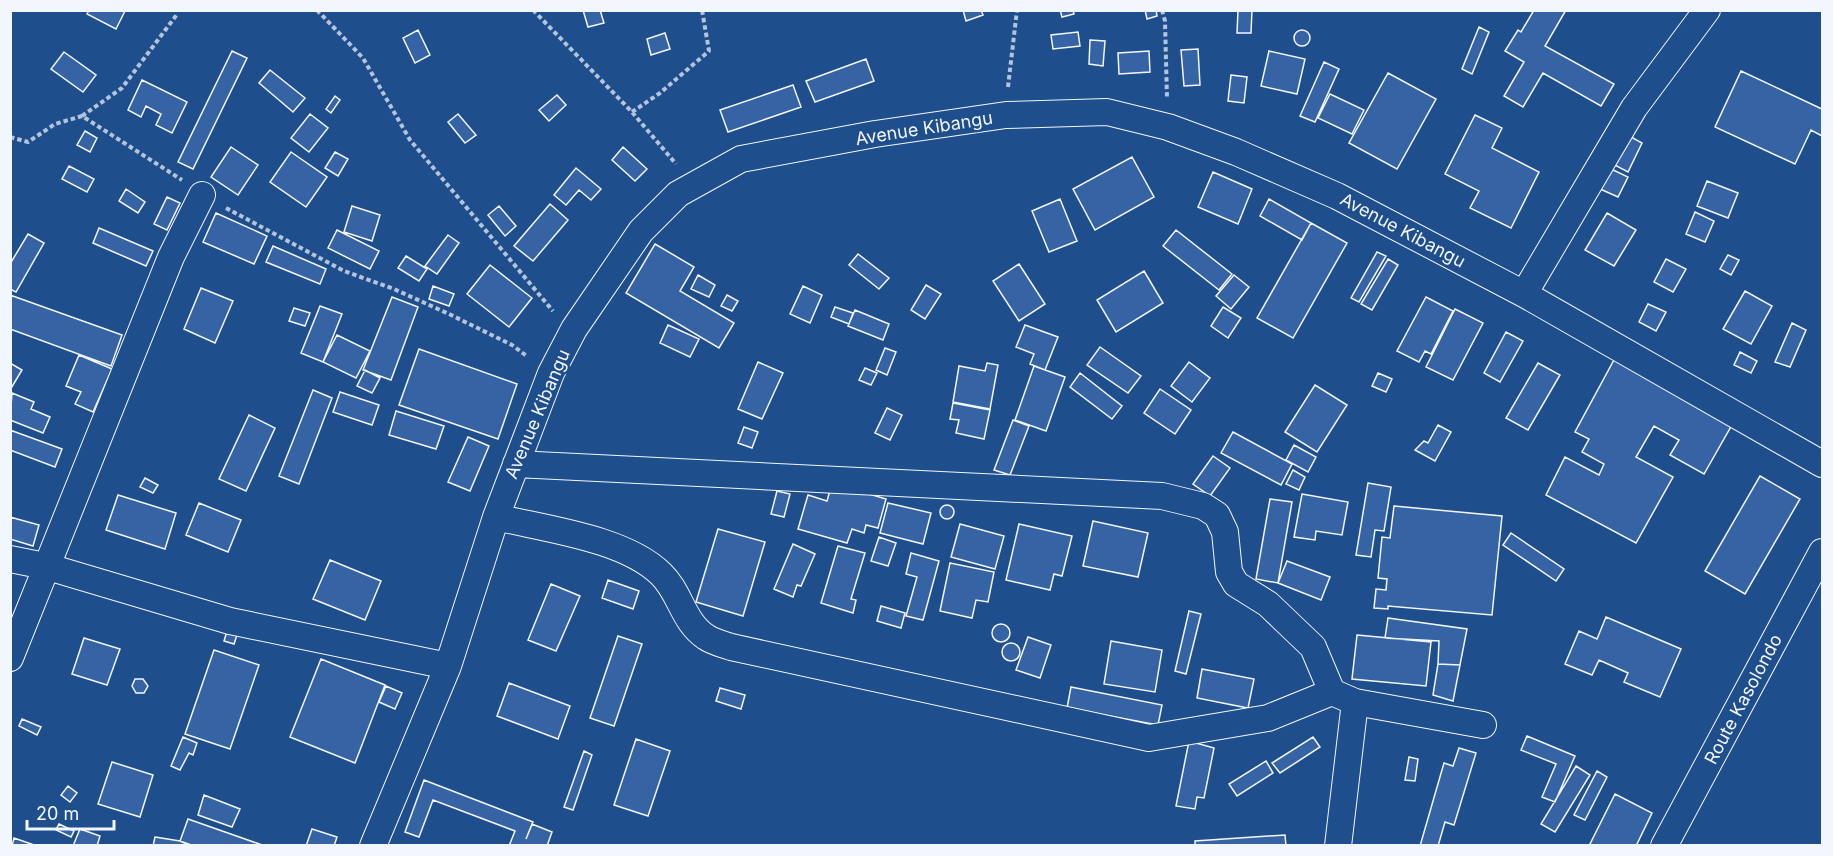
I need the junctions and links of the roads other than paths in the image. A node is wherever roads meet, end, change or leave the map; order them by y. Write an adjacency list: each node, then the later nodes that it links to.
1 (1707, 10): 3 (street)
2 (202, 195): 9 (street)
3 (1524, 294): 4 (street, Avenue Kibangu); 5 (street, Avenue Kibangu)
4 (516, 464): 6 (street, Avenue Kibangu); 12 (street)
5 (1822, 464)
6 (496, 517): 11 (street, Avenue Kibangu); 12 (street)
7 (1822, 552): 17 (street, Route Kasolondo)
8 (10, 559): 9 (street)
9 (45, 566): 10 (street); 11 (street)
10 (10, 658)
11 (448, 666): 15 (street, Avenue Kibangu)
12 (1332, 692): 13 (street)
13 (1355, 702): 14 (street); 16 (street)
14 (1483, 725)
15 (373, 846)
16 (1338, 846)
17 (1664, 846)

